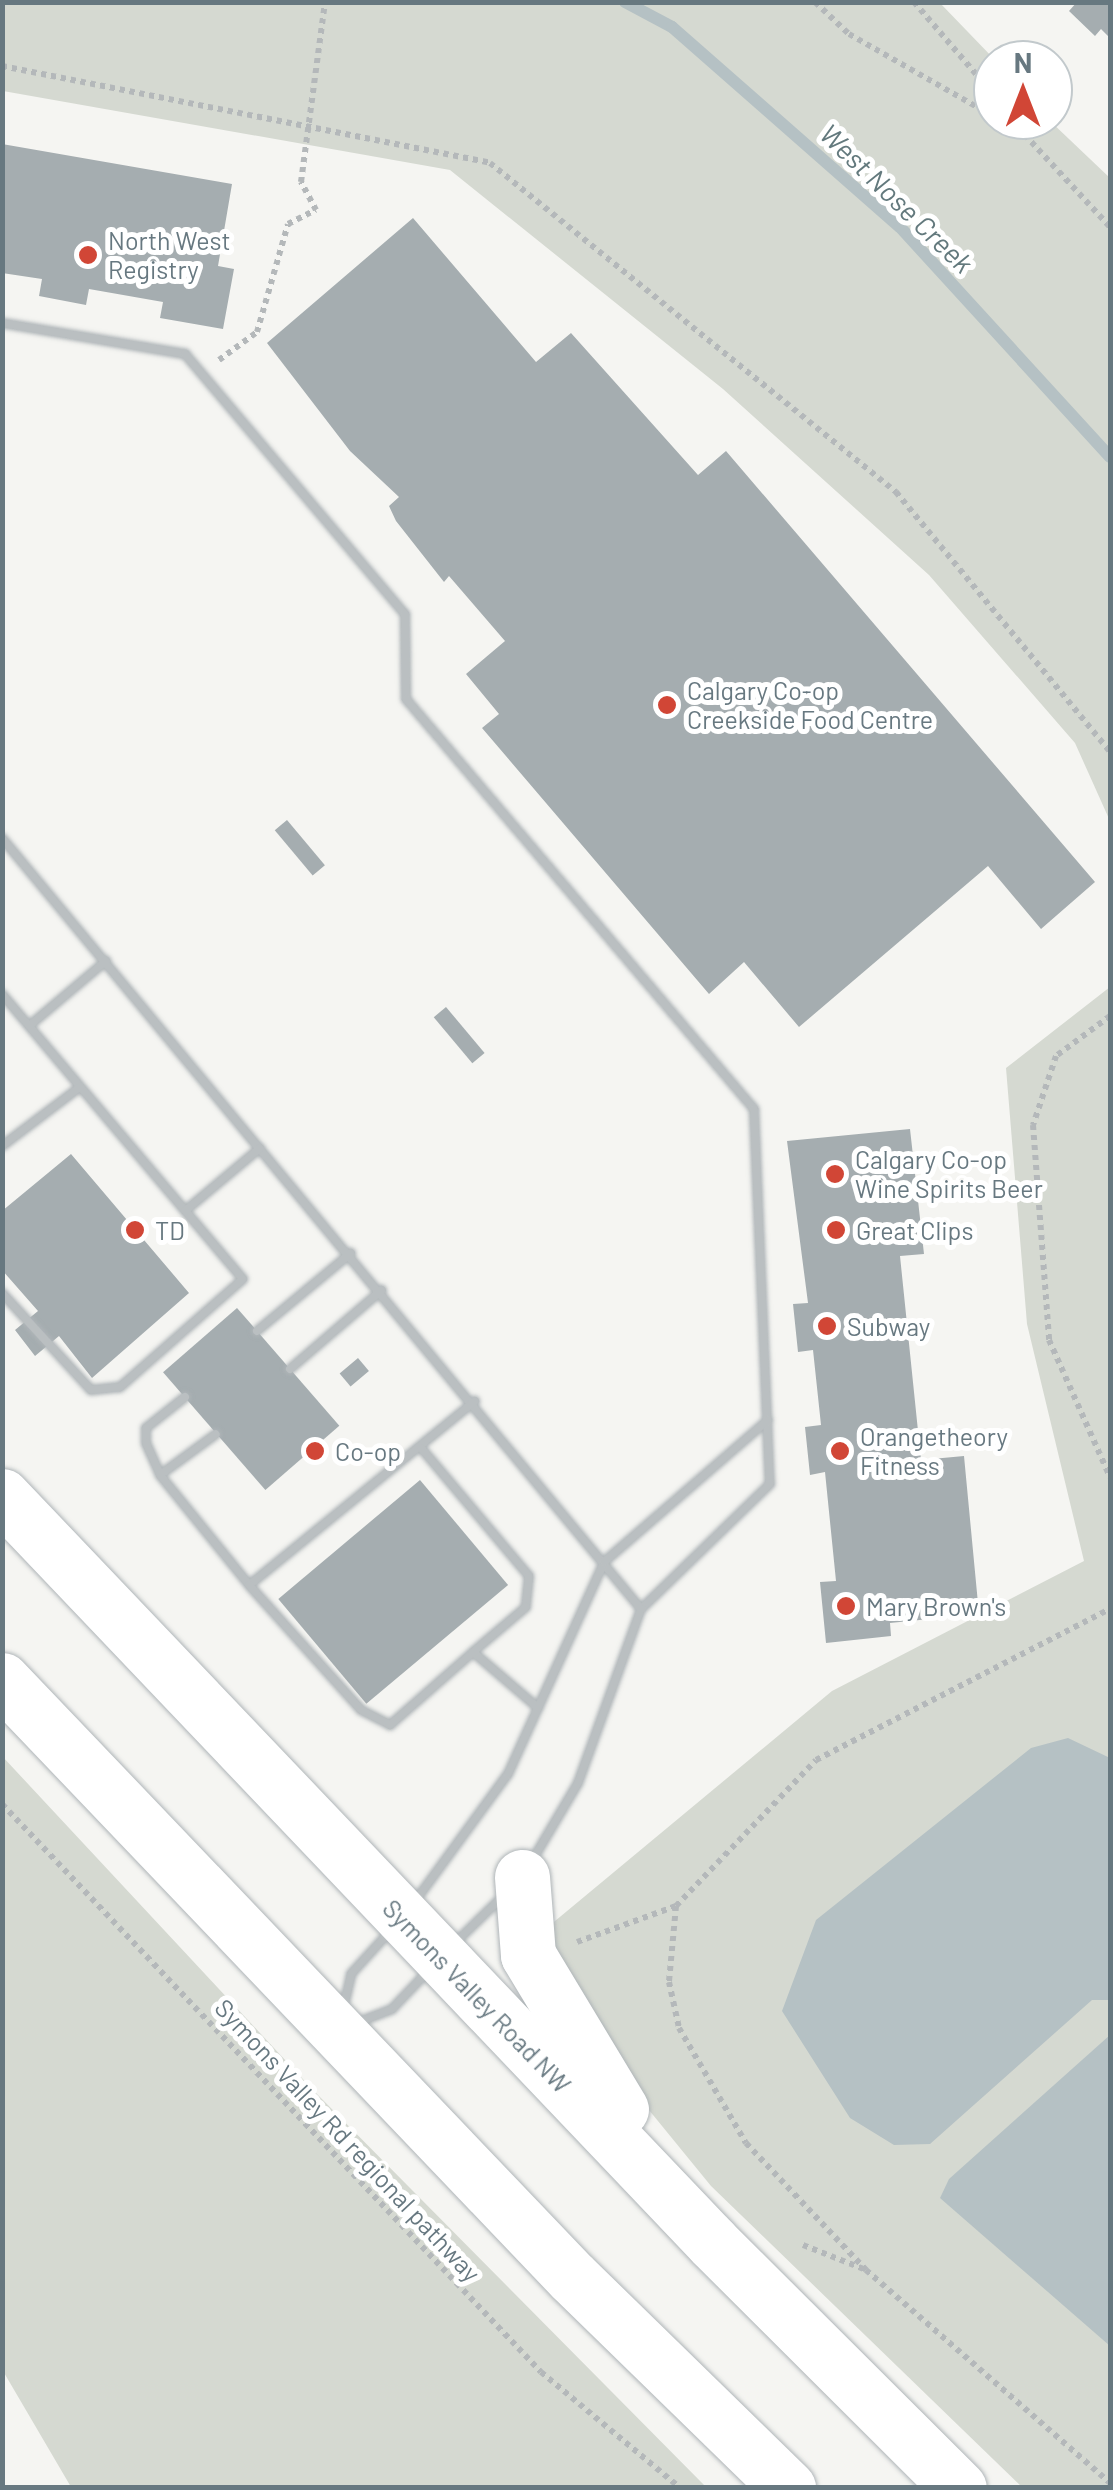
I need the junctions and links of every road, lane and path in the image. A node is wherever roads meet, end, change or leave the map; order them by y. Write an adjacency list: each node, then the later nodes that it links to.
1 (324, 2): 7 (path)
2 (815, 2): 6 (path)
3 (914, 2): 5 (path)
4 (2, 66): 7 (path)
5 (973, 71)
6 (973, 105)
7 (312, 126): 11 (path); 12 (path)
8 (1030, 140): 9 (path)
9 (1110, 228)
10 (2, 323): 11 (lane)
11 (201, 373): 29 (lane)
12 (1110, 752)
13 (2, 838): 14 (lane)
14 (106, 961): 17 (lane); 20 (lane)
15 (4, 1001): 17 (lane)
16 (1110, 1016): 33 (path)
17 (29, 1026): 18 (lane)
18 (80, 1087): 19 (lane); 21 (lane)
19 (2, 1146)
20 (260, 1148): 21 (lane); 22 (lane)
21 (186, 1211): 24 (lane)
22 (351, 1253): 23 (lane); 25 (lane)
23 (382, 1290): 26 (lane); 28 (lane)
24 (2, 1293)
25 (257, 1331)
26 (290, 1368)
27 (185, 1397): 32 (lane)
28 (475, 1401): 31 (lane); 35 (lane)
29 (768, 1420): 35 (lane); 37 (lane)
30 (216, 1434): 32 (lane)
31 (422, 1449): 36 (lane); 39 (lane)
32 (160, 1474): 36 (lane)
33 (1110, 1478)
34 (2, 1496): 45 (main road, Symons Valley Road NW)
35 (604, 1562): 37 (lane); 41 (lane)
36 (248, 1585): 39 (lane)
37 (641, 1609): 43 (lane)
38 (1110, 1609): 44 (path)
39 (473, 1652): 41 (lane)
40 (2, 1680): 48 (main road)
41 (538, 1708): 45 (lane)
42 (2, 1804): 53 (path, Symons Valley Rd regional pathway)
43 (522, 1877): 47 (lane); 49 (main road)
44 (676, 1906): 46 (path); 51 (path)
45 (402, 1918): 47 (main road, Symons Valley Road NW); 48 (lane)
46 (567, 1945)
47 (442, 1957): 48 (lane); 49 (main road, Symons Valley Road NW)
48 (338, 2030): 54 (main road)
49 (713, 2243): 55 (main road, Symons Valley Road NW)
50 (803, 2244): 51 (path)
51 (866, 2270): 52 (path)
52 (1110, 2483)
53 (680, 2488)
54 (788, 2488)
55 (959, 2488)

